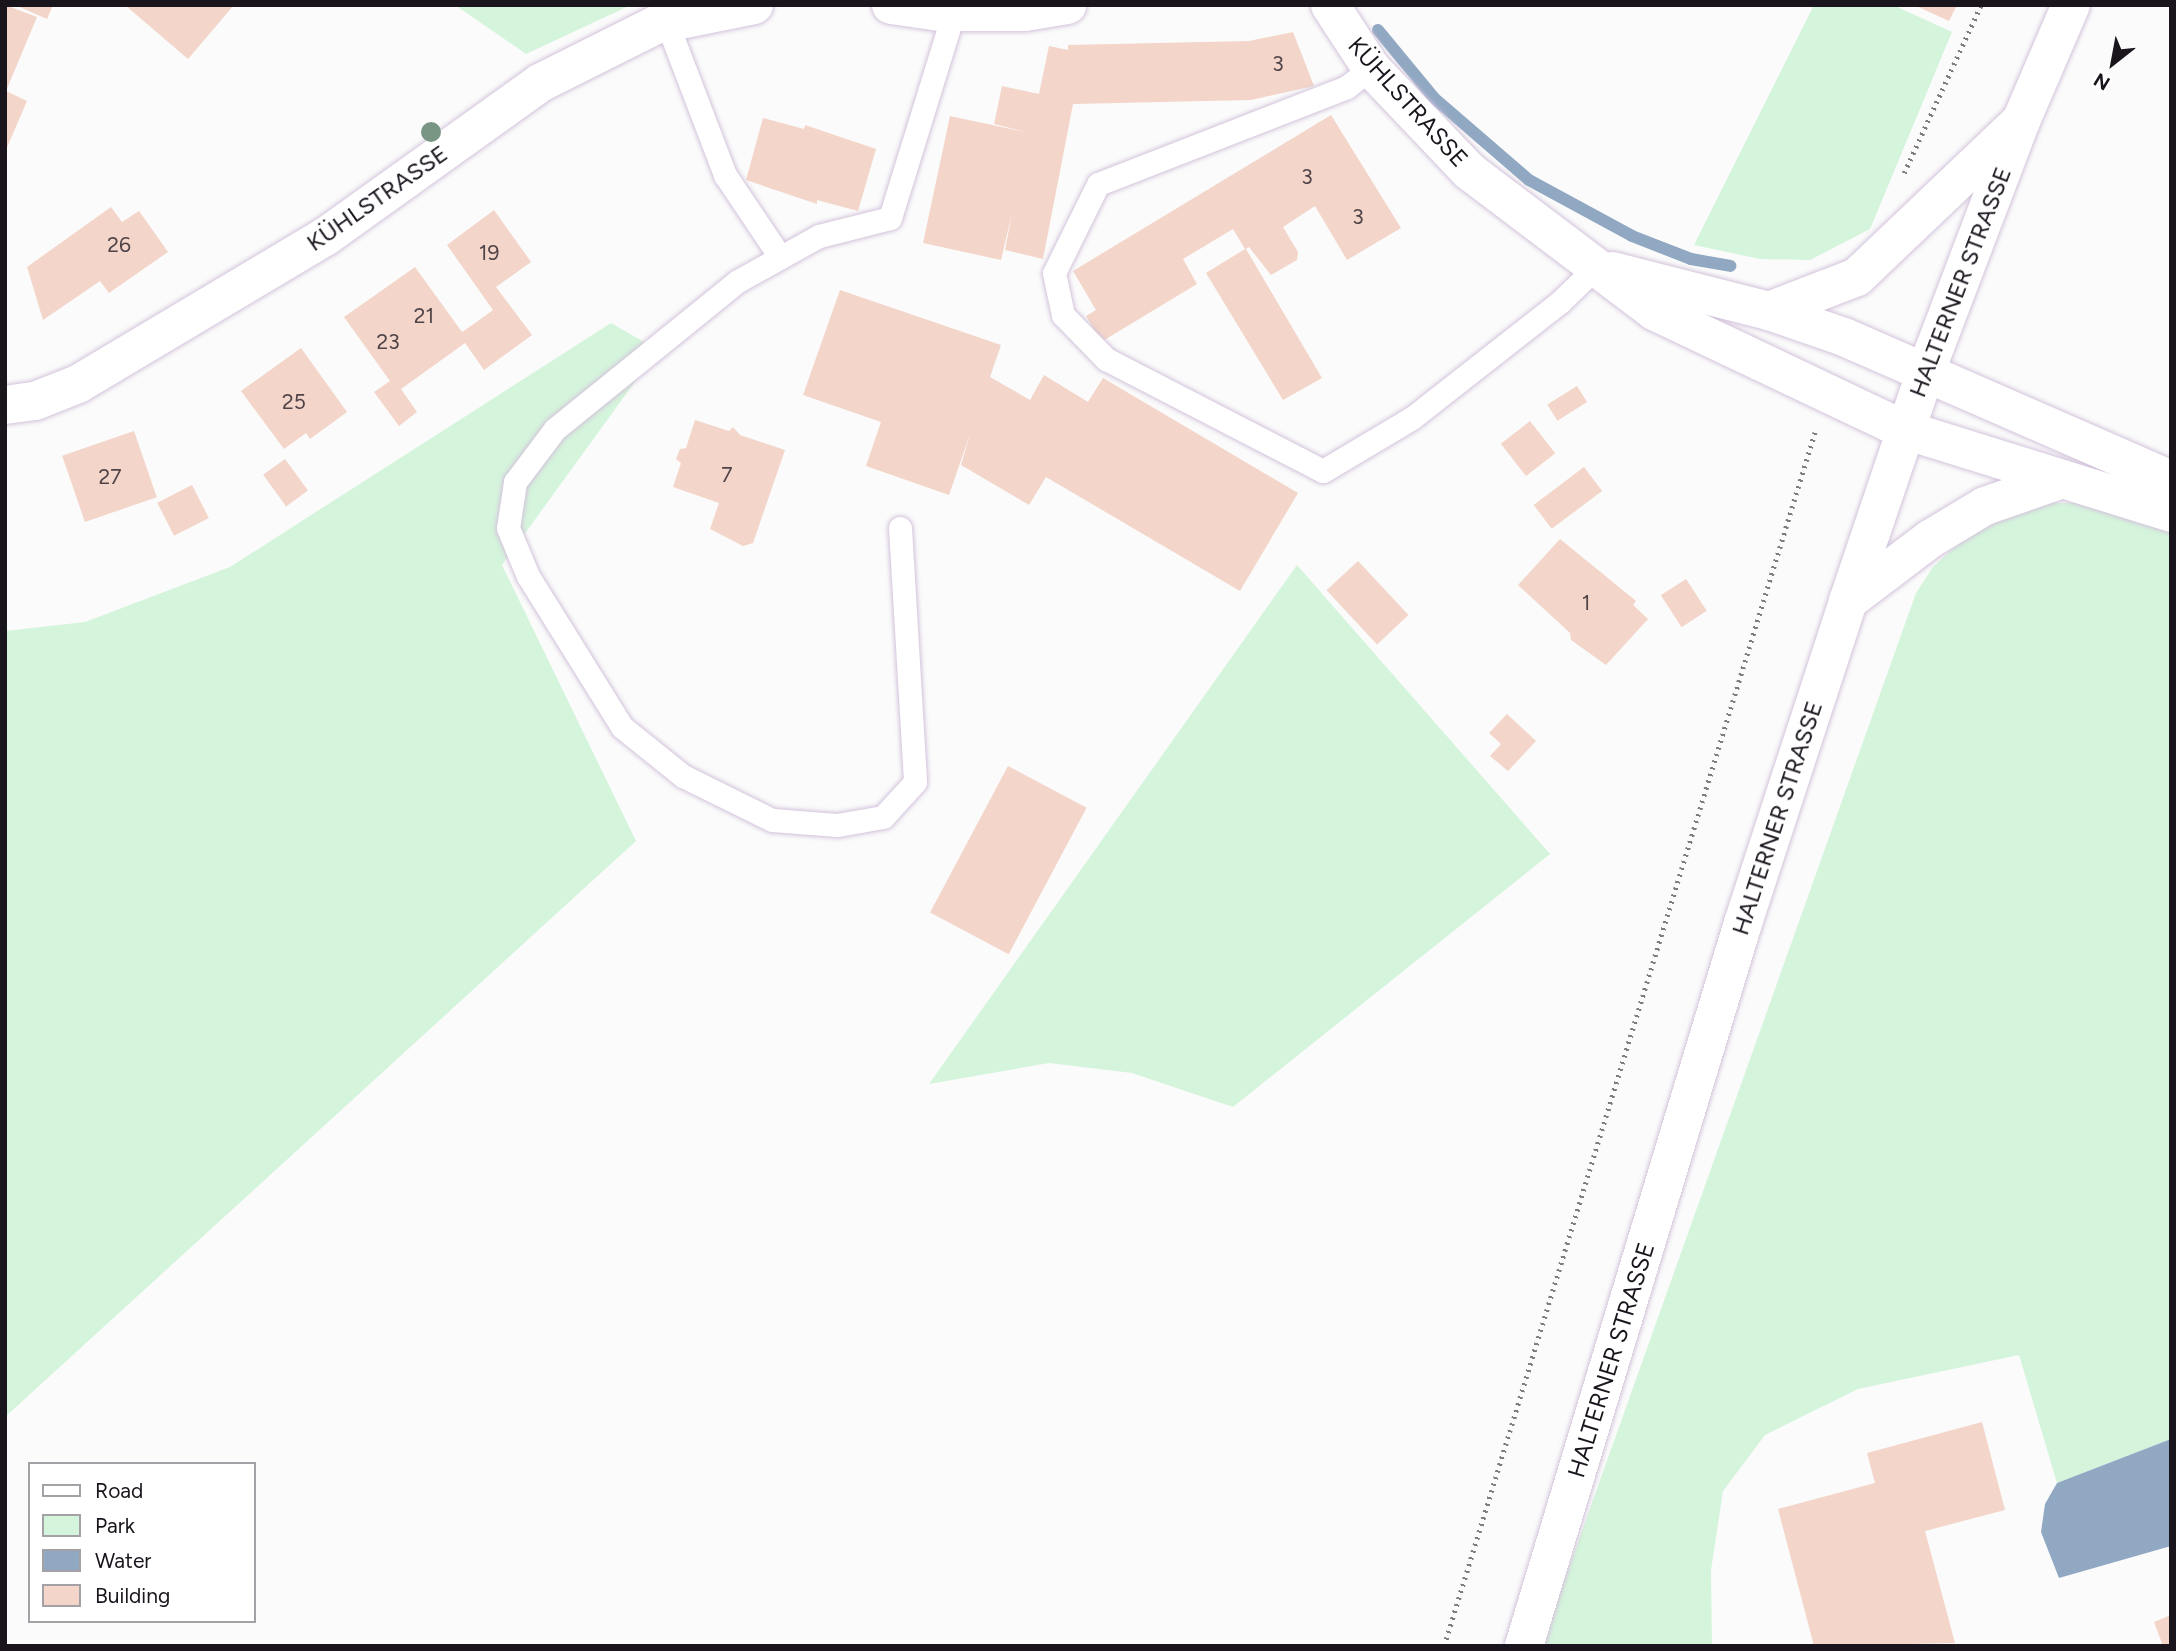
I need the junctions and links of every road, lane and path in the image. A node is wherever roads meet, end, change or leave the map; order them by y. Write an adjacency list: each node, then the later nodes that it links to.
1 (754, 5): 8 (street, KÜHLSTRASSE)
2 (891, 5): 7 (street)
3 (1067, 5): 7 (street)
4 (1330, 5): 9 (street, KÜHLSTRASSE)
5 (1981, 5): 11 (path)
6 (2071, 5): 10 (street, HALTERNER STRASSE)
7 (954, 11): 12 (lane)
8 (667, 23): 12 (lane); 17 (street, KÜHLSTRASSE)
9 (1371, 68): 13 (street, KÜHLSTRASSE); 13 (lane)
10 (2021, 121): 14 (street); 15 (street, HALTERNER STRASSE)
11 (1902, 175)
12 (780, 257): 22 (lane)
13 (1596, 267): 14 (street, KÜHLSTRASSE); 16 (street, KÜHLSTRASSE)
14 (1769, 311): 15 (street, KÜHLSTRASSE)
15 (1926, 371): 18 (street, HALTERNER STRASSE); 19 (street, KÜHLSTRASSE)
16 (1827, 394): 18 (street, KÜHLSTRASSE); 24 (path)
17 (5, 405)
18 (1905, 430): 20 (street, KÜHLSTRASSE); 23 (street, HALTERNER STRASSE)
19 (2171, 480)
20 (2057, 481): 21 (street, KÜHLSTRASSE); 23 (street)
21 (2171, 513)
22 (900, 528)
23 (1848, 601): 25 (street, HALTERNER STRASSE)
24 (1444, 1646)
25 (1524, 1646)

